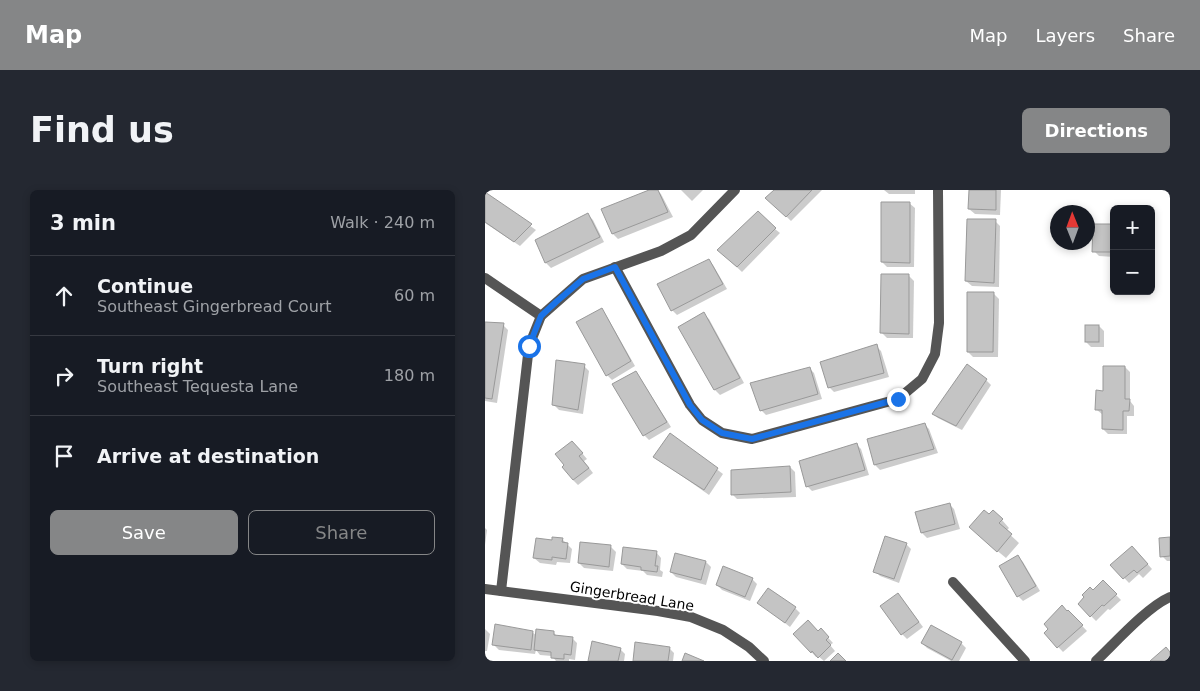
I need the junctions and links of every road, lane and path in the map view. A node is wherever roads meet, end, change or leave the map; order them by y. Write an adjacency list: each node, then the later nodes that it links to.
1 (735, 190): 3 (street)
2 (939, 190): 3 (street)
3 (615, 267): 5 (street)
4 (485, 278): 5 (street)
5 (541, 316): 8 (street)
6 (953, 582): 11 (street)
7 (485, 589): 8 (street, Gingerbread Lane)
8 (501, 591): 10 (street, Gingerbread Lane)
9 (1170, 598): 12 (street)
10 (764, 661)
11 (1025, 661)
12 (1095, 661)

